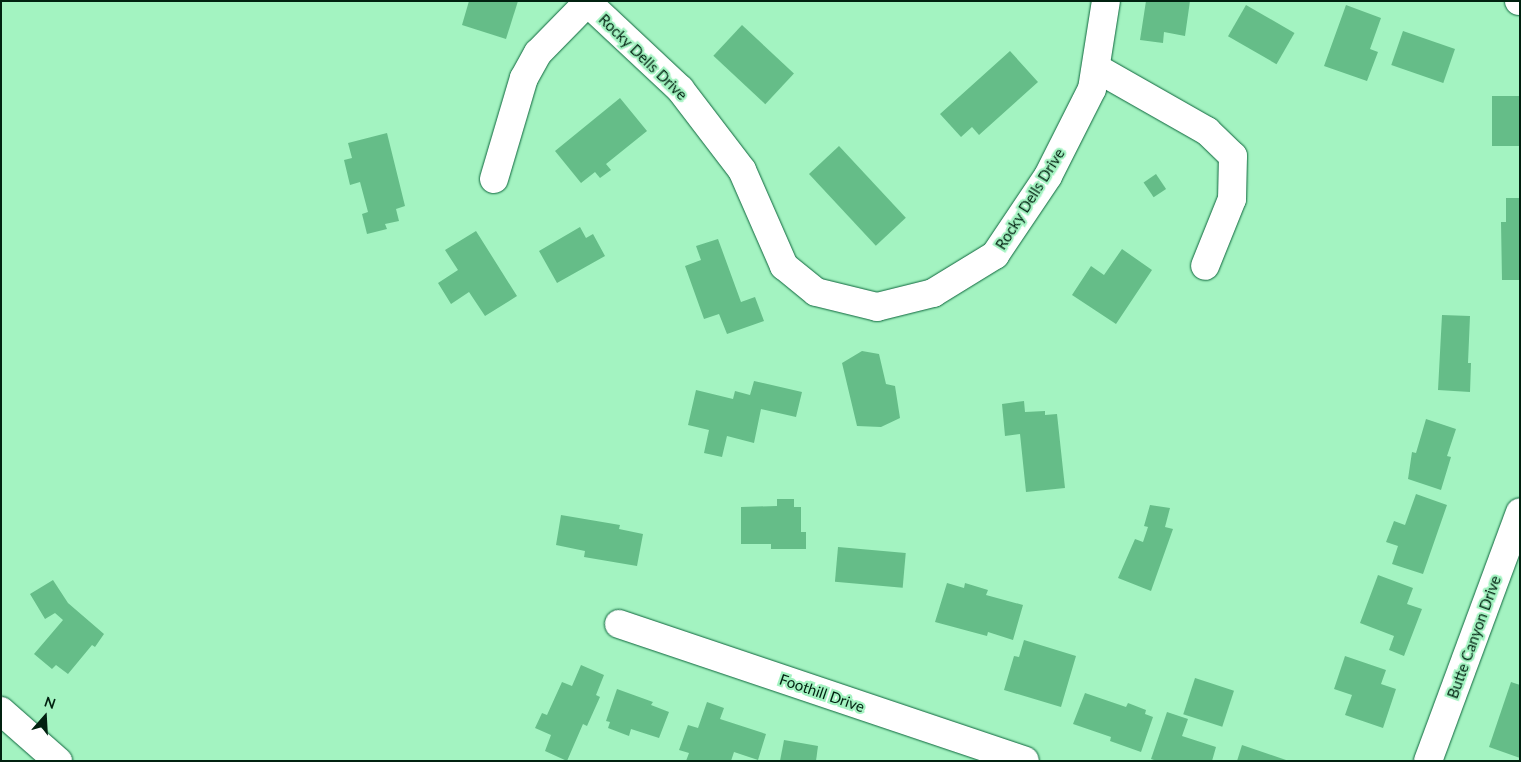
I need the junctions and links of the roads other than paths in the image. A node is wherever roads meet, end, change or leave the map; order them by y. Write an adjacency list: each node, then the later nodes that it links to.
1 (1106, 1): 3 (street, Rocky Dells Drive)
2 (587, 2): 3 (street, Rocky Dells Drive); 4 (street)
3 (1096, 68): 5 (street)
4 (494, 180)
5 (1205, 266)
6 (1520, 512): 11 (street, Butte Canyon Drive)
7 (619, 624): 10 (street, Foothill Drive)
8 (1, 711): 9 (street)
9 (58, 761)
10 (1025, 761)
11 (1428, 761)

